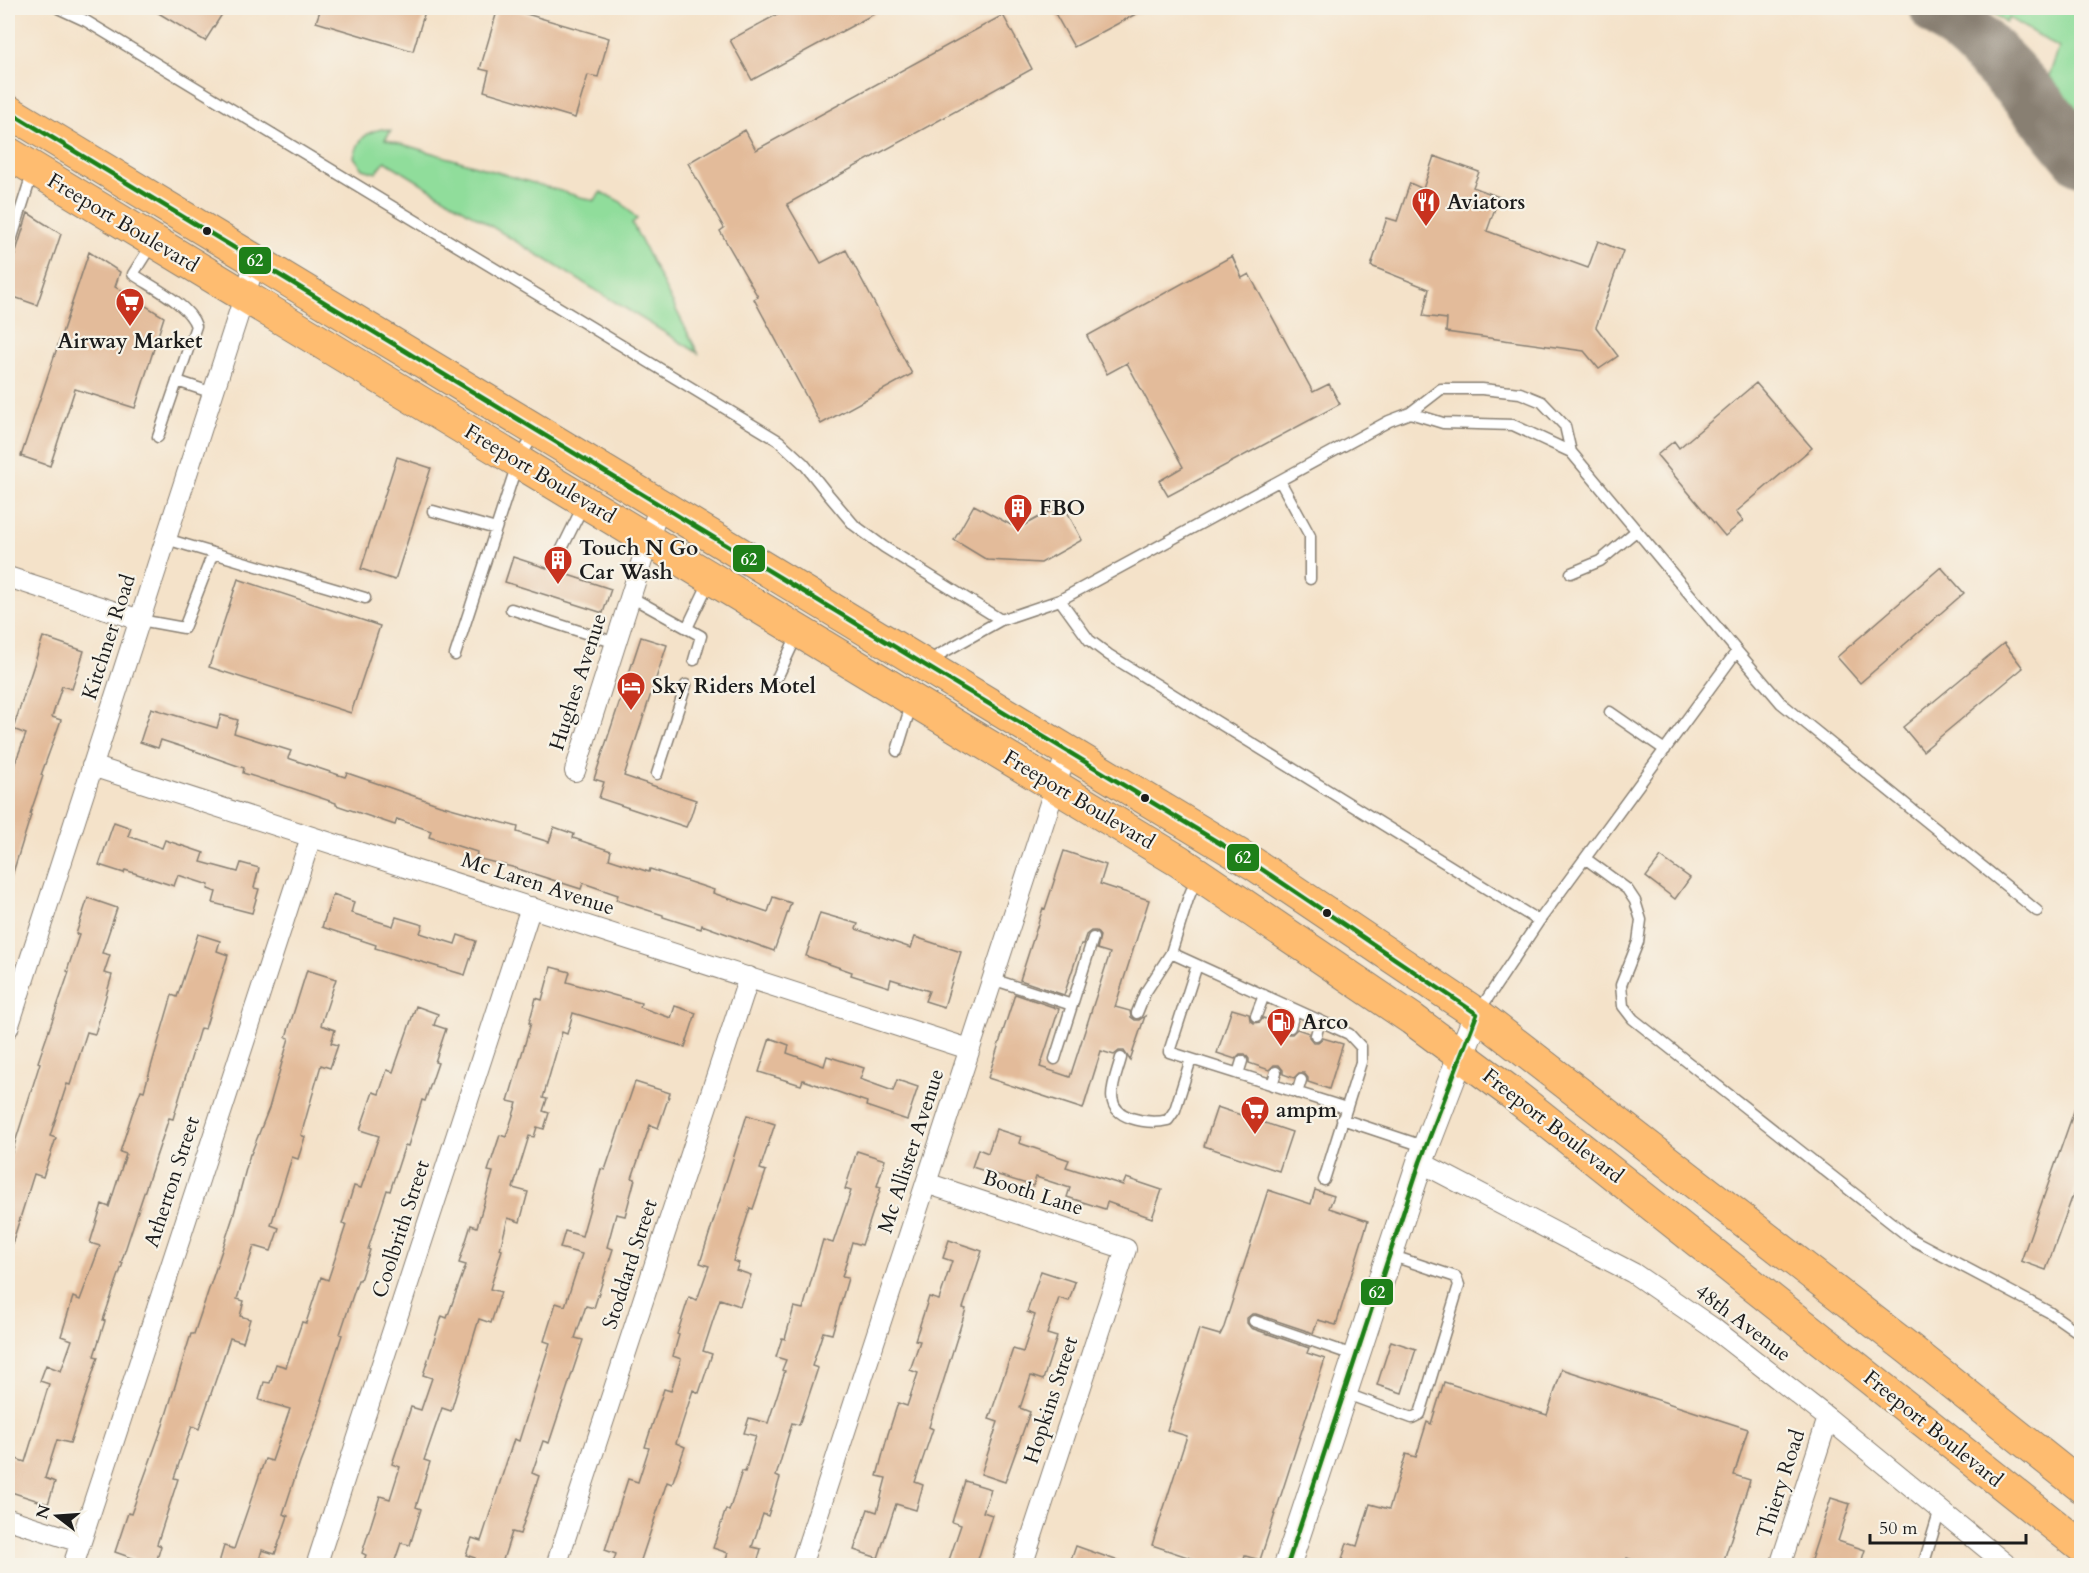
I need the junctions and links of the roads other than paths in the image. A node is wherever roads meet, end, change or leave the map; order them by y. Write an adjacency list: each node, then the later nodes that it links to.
1 (58, 8): 35 (lane)
2 (8, 111): 7 (main road, Freeport Boulevard)
3 (8, 153): 4 (main road, Freeport Boulevard)
4 (34, 169): 5 (main road, Freeport Boulevard); 6 (lane)
5 (153, 241): 8 (main road, Freeport Boulevard); 9 (lane)
6 (8, 250)
7 (256, 260): 8 (street, Kitchner Road); 12 (main road, Freeport Boulevard)
8 (244, 296): 10 (street, Kitchner Road); 15 (main road, Freeport Boulevard)
9 (177, 381): 10 (lane); 13 (lane)
10 (213, 393): 22 (street, Kitchner Road)
11 (1410, 413): 14 (lane); 14 (lane); 16 (lane)
12 (537, 430): 15 (lane); 18 (main road, Freeport Boulevard)
13 (158, 437)
14 (1571, 452): 21 (lane)
15 (518, 461): 17 (main road, Freeport Boulevard); 20 (lane)
16 (1280, 481): 29 (lane); 32 (lane)
17 (585, 501): 23 (main road, Freeport Boulevard); 25 (lane)
18 (660, 504): 23 (street, Hughes Avenue); 42 (main road, Freeport Boulevard)
19 (434, 511): 20 (lane)
20 (496, 530): 40 (lane)
21 (1636, 531): 26 (lane); 39 (lane)
22 (166, 539): 24 (lane); 34 (street, Kitchner Road)
23 (649, 539): 28 (main road, Freeport Boulevard); 30 (street, Hughes Avenue)
24 (213, 553): 31 (lane); 34 (lane)
25 (555, 563)
26 (1571, 573)
27 (8, 577): 34 (street)
28 (711, 577): 36 (lane); 37 (main road, Freeport Boulevard)
29 (1310, 579)
30 (631, 597): 36 (lane); 38 (street, Hughes Avenue)
31 (365, 598)
32 (1060, 600): 35 (lane); 59 (lane)
33 (511, 609): 38 (lane)
34 (140, 620): 50 (street, Kitchner Road)
35 (1001, 620): 42 (lane)
36 (687, 628): 41 (lane)
37 (799, 630): 43 (lane); 45 (main road, Freeport Boulevard)
38 (616, 643): 51 (street, Hughes Avenue)
39 (1737, 651): 47 (lane); 58 (lane)
40 (455, 655)
41 (694, 660)
42 (923, 664): 49 (main road, Freeport Boulevard)
43 (778, 676)
44 (686, 685): 52 (lane)
45 (913, 699): 48 (lane); 53 (main road, Freeport Boulevard)
46 (1610, 712): 47 (lane)
47 (1665, 750): 55 (lane)
48 (897, 751)
49 (1066, 751): 53 (street, Mc Allister Avenue); 69 (main road, Freeport Boulevard)
50 (92, 766): 54 (street, Mc Laren Avenue); 73 (street, Kitchner Road)
51 (575, 771)
52 (657, 774)
53 (1055, 785): 56 (main road, Freeport Boulevard); 64 (street, Mc Allister Avenue)
54 (311, 837): 57 (street, Mc Laren Avenue); 100 (street, Atherton Street)
55 (1586, 859): 59 (lane); 93 (lane)
56 (1198, 874): 61 (lane); 76 (main road, Freeport Boulevard)
57 (531, 908): 63 (street, Mc Laren Avenue); 103 (street, Coolbrith Street)
58 (2037, 911)
59 (1539, 921): 69 (lane)
60 (1093, 938): 66 (lane)
61 (1171, 953): 62 (lane); 68 (lane)
62 (1197, 965): 65 (lane); 79 (lane)
63 (749, 978): 75 (street, Mc Laren Avenue); 104 (street, Stoddard Street)
64 (992, 979): 66 (lane); 75 (street, Mc Allister Avenue)
65 (1264, 995): 67 (lane); 70 (lane)
66 (1072, 1005): 78 (lane)
67 (1295, 1010): 71 (lane); 72 (lane)
68 (1137, 1013)
69 (1477, 1014): 76 (street); 97 (main road, Freeport Boulevard)
70 (1256, 1016)
71 (1320, 1021): 74 (lane); 86 (lane)
72 (1290, 1027)
73 (8, 1028)
74 (1316, 1035)
75 (969, 1048): 89 (street, Mc Allister Avenue)
76 (1461, 1055): 87 (street); 101 (main road, Freeport Boulevard)
77 (1121, 1058): 79 (lane)
78 (1055, 1059)
79 (1191, 1059): 82 (lane)
80 (1242, 1061): 82 (lane)
81 (1276, 1072): 84 (lane)
82 (1238, 1074): 84 (lane)
83 (1301, 1080): 85 (lane)
84 (1272, 1085): 85 (lane)
85 (1297, 1093): 86 (lane)
86 (1344, 1114): 87 (lane); 88 (lane)
87 (1423, 1155): 91 (street); 96 (street, 48th Avenue)
88 (1324, 1180)
89 (926, 1183): 90 (street, Booth Lane); 105 (street, Mc Allister Avenue)
90 (1126, 1249): 106 (street, Hopkins Street)
91 (1389, 1255): 94 (street); 95 (lane)
92 (1254, 1321): 94 (lane)
93 (2082, 1335)
94 (1356, 1356): 95 (street)
95 (1344, 1393): 107 (street)
96 (1828, 1418): 98 (street, 48th Avenue); 108 (street, Thiery Road)
97 (2082, 1487)
98 (1940, 1510): 109 (lane); 110 (street, 48th Avenue)
99 (8, 1519): 100 (street)
100 (80, 1542): 102 (street, Atherton Street)
101 (2082, 1547)
102 (74, 1566)
103 (316, 1566)
104 (556, 1566)
105 (801, 1566)
106 (1022, 1566)
107 (1287, 1566)
108 (1780, 1566)
109 (1923, 1566)
110 (2008, 1566)

